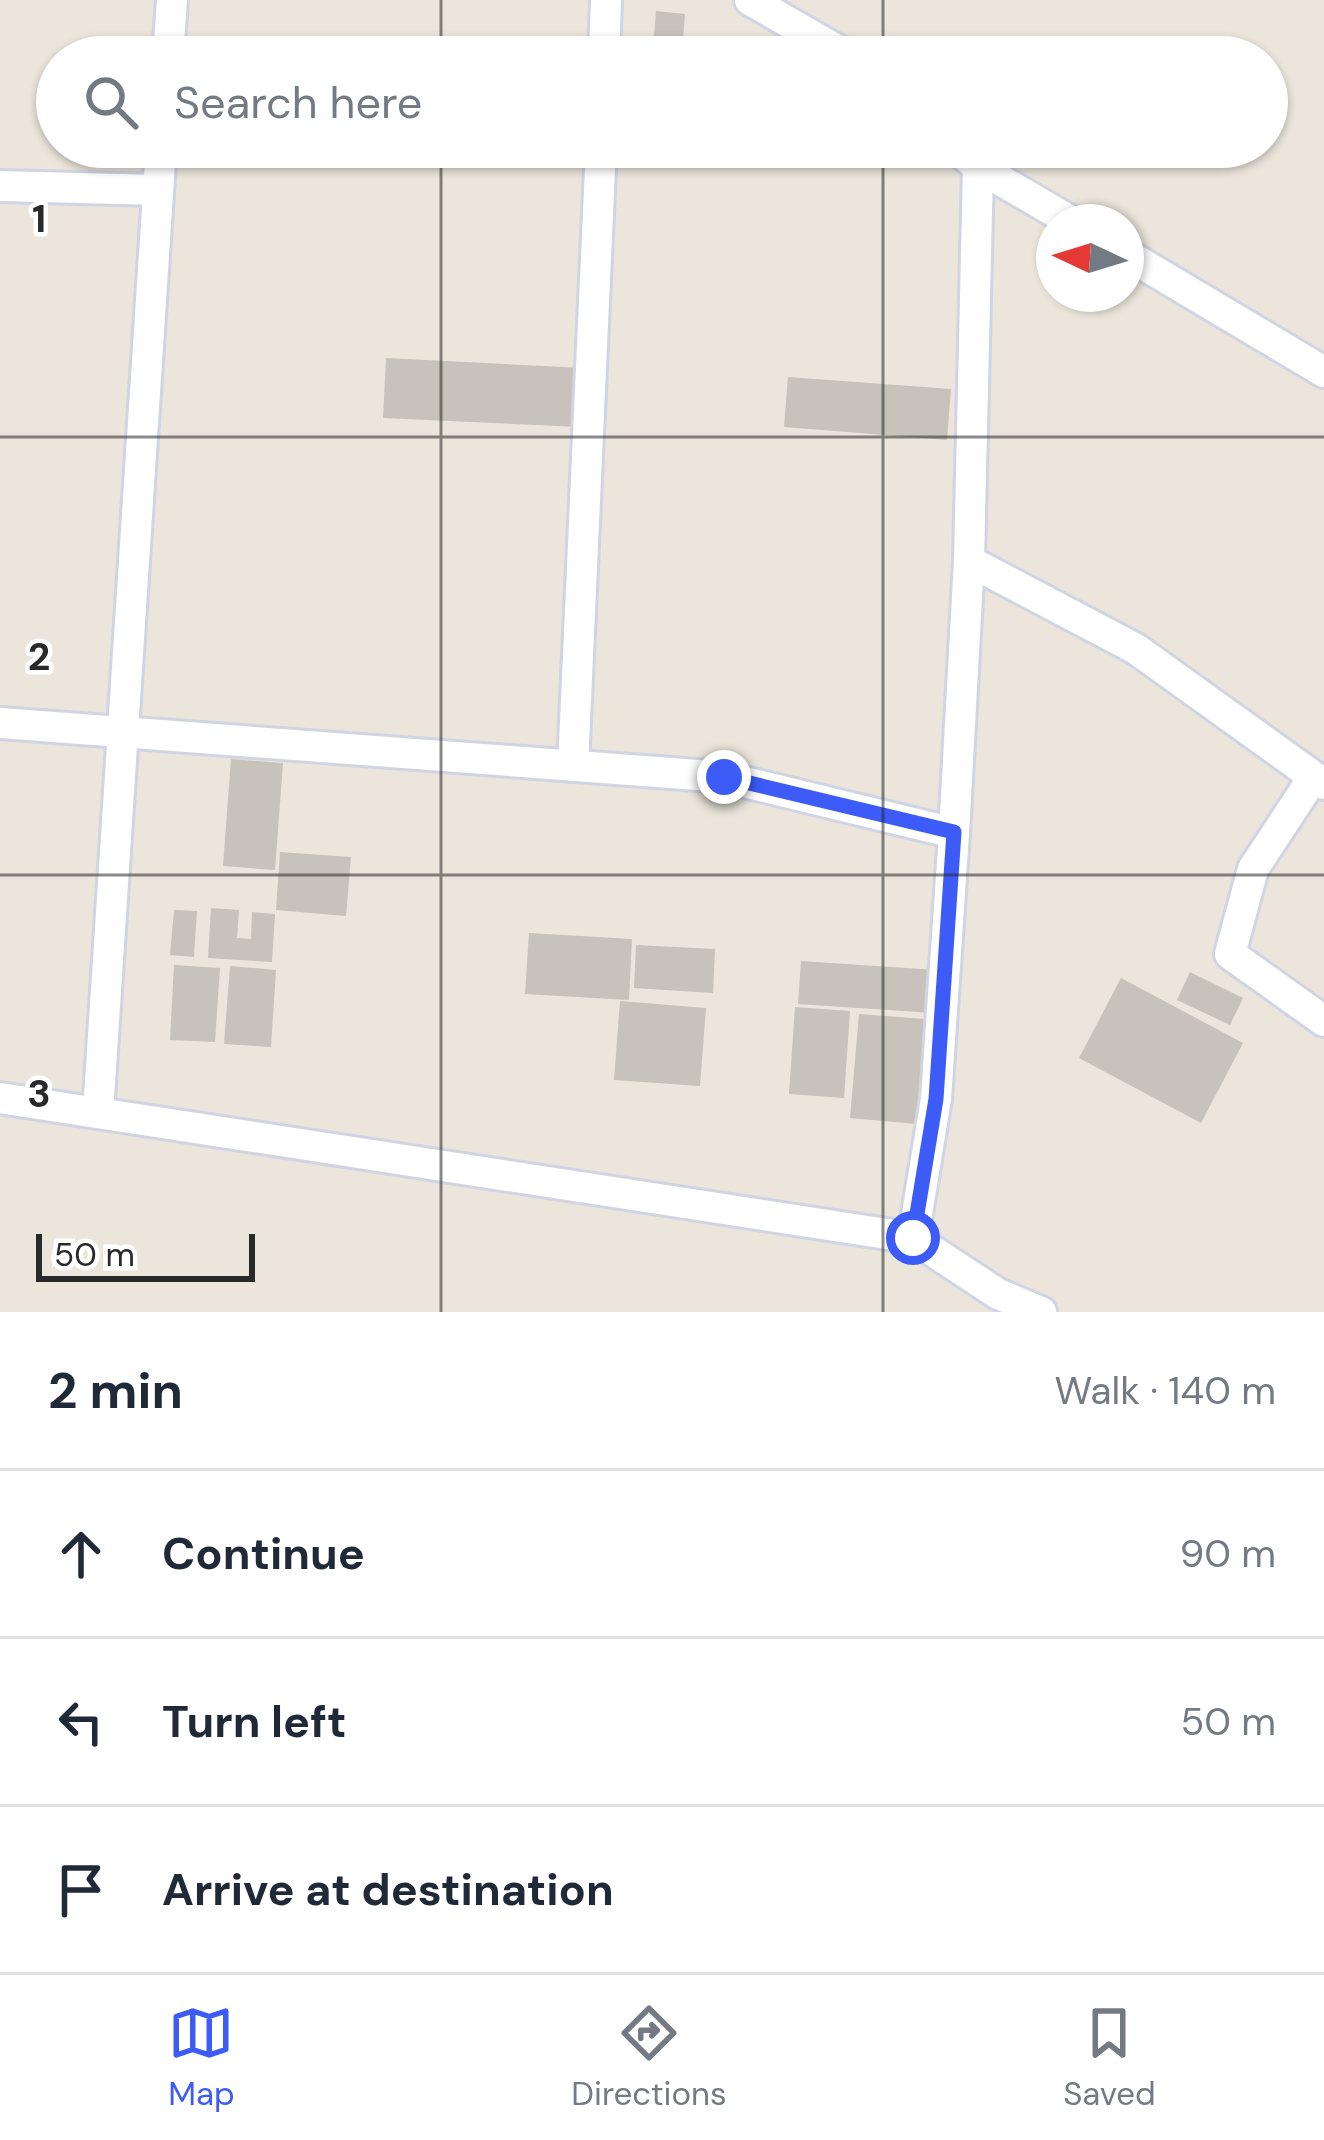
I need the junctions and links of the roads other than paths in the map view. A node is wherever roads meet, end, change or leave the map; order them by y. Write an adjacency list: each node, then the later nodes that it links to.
1 (172, 0): 4 (street)
2 (606, 0): 5 (street)
3 (750, 0): 6 (street)
4 (169, 36)
5 (605, 36)
6 (812, 36)
7 (160, 168): 12 (street)
8 (600, 168): 19 (street)
9 (967, 168): 16 (street)
10 (985, 168): 13 (street)
11 (0, 186): 12 (street)
12 (158, 190): 18 (street)
13 (1043, 204)
14 (1144, 265): 15 (street)
15 (1324, 372)
16 (969, 561): 20 (street); 21 (street)
17 (0, 724): 18 (street)
18 (122, 733): 19 (street); 24 (street)
19 (573, 766): 21 (street)
20 (1319, 781): 22 (street)
21 (954, 832): 25 (street)
22 (1324, 1021)
23 (0, 1098): 24 (street)
24 (98, 1113): 25 (street)
25 (913, 1238): 26 (street)
26 (1041, 1312)

